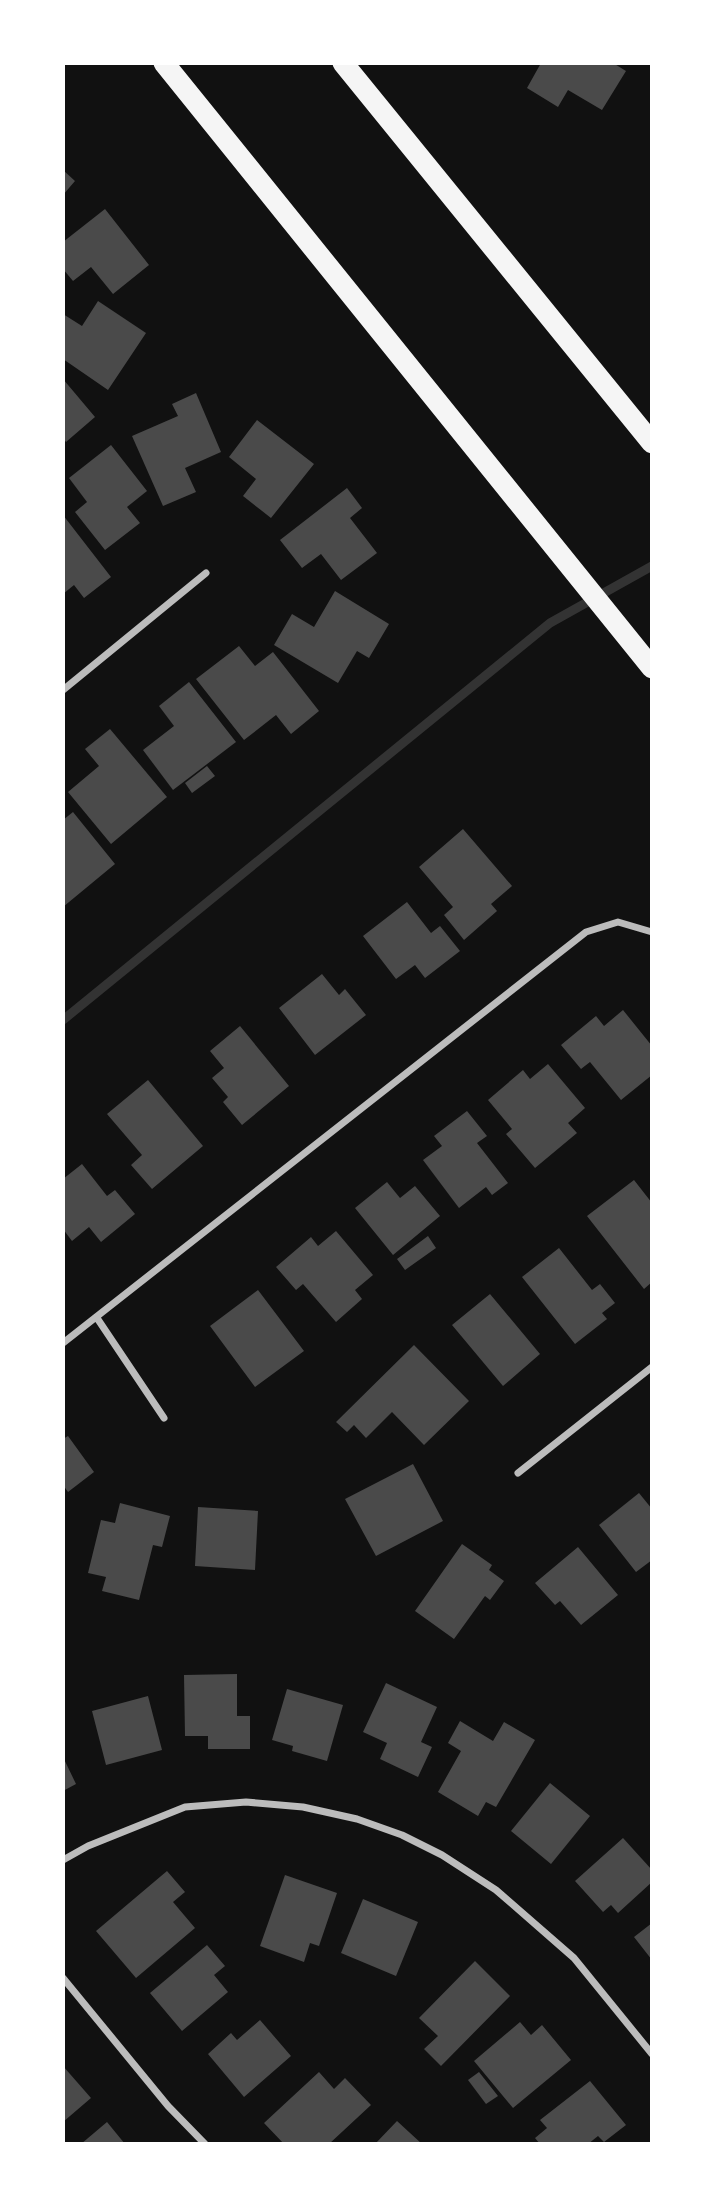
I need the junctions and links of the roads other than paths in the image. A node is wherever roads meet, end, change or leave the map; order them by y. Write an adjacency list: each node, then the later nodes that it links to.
1 (164, 63): 5 (highway)
2 (343, 63): 3 (highway)
3 (652, 443)
4 (206, 573): 6 (street)
5 (649, 664)
6 (63, 690)
7 (652, 932): 8 (street)
8 (97, 1318): 9 (street); 11 (street)
9 (63, 1343)
10 (652, 1367): 12 (street)
11 (164, 1418)
12 (518, 1473)
13 (63, 1860): 15 (street)
14 (63, 1978): 16 (street)
15 (652, 2054)
16 (205, 2144)

